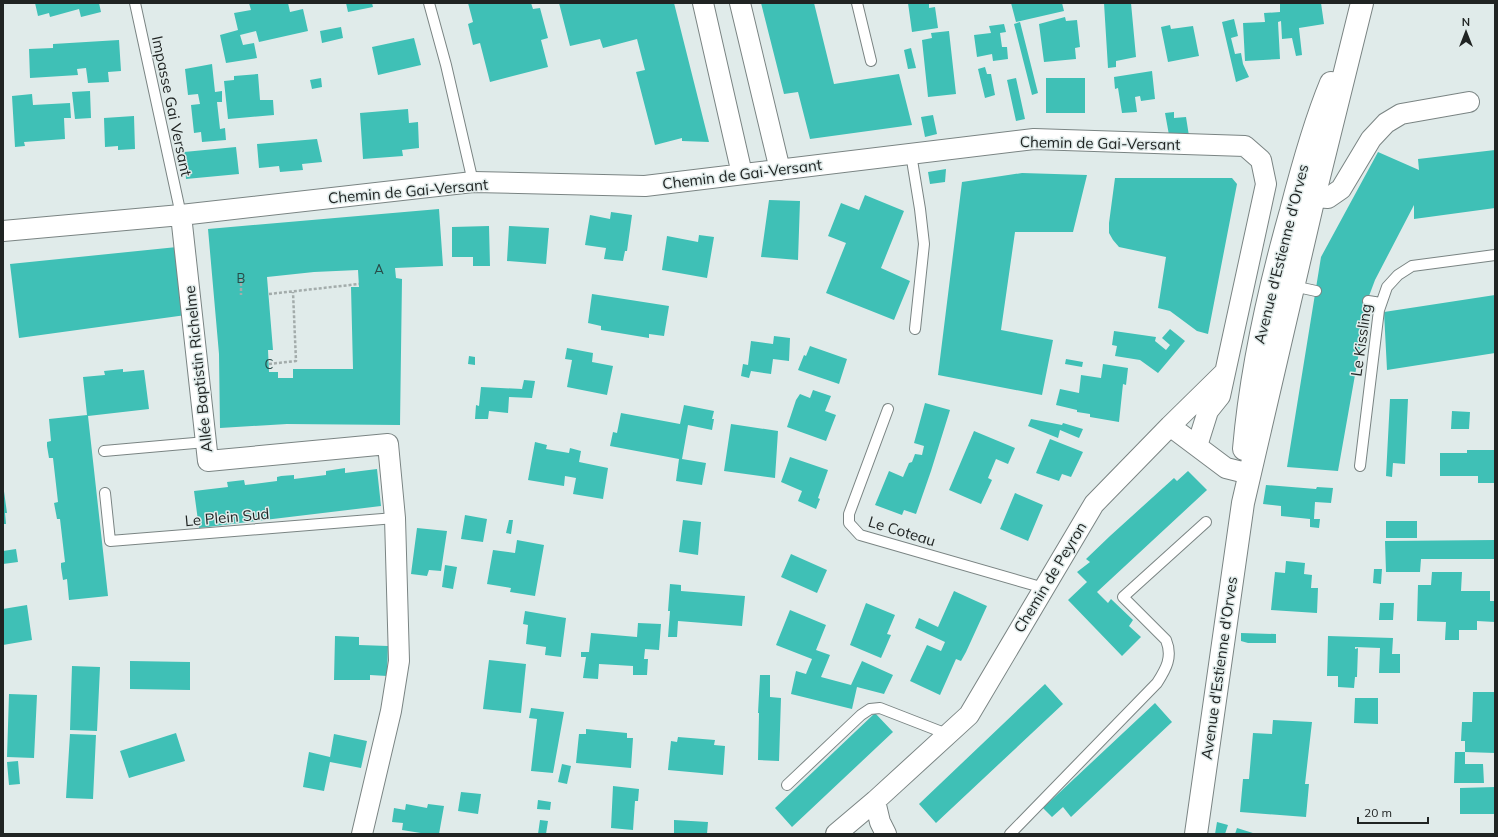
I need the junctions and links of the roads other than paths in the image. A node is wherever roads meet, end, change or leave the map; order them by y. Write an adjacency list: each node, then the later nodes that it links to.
1 (134, 3): 14 (lane, Impasse Gai Versant)
2 (429, 3): 12 (lane)
3 (703, 3): 11 (street)
4 (740, 3): 10 (street)
5 (857, 3): 7 (lane)
6 (1361, 8): 13 (street, Avenue d'Estienne d'Orves)
7 (871, 61)
8 (1469, 102): 13 (street)
9 (911, 154): 10 (street, Chemin de Gai-Versant); 21 (lane); 22 (street, Chemin de Gai-Versant)
10 (780, 170): 11 (street, Chemin de Gai-Versant)
11 (742, 174): 12 (street, Chemin de Gai-Versant)
12 (473, 182): 14 (street, Chemin de Gai-Versant)
13 (1305, 194): 17 (street, Avenue d'Estienne d'Orves); 29 (street, Avenue d'Estienne d'Orves)
14 (181, 215): 15 (street, Chemin de Gai-Versant); 25 (street, Allée Baptistin Richelme)
15 (3, 231)
16 (1495, 255): 20 (lane, Le Kissling)
17 (1293, 286): 18 (lane); 29 (street, Avenue d'Estienne d'Orves)
18 (1316, 290)
19 (1368, 301): 20 (lane)
20 (1381, 303): 28 (lane, Le Kissling)
21 (915, 329)
22 (1225, 372): 24 (street); 26 (street, Chemin de Gai-Versant)
23 (888, 409): 33 (lane, Le Coteau)
24 (1170, 426): 26 (street); 33 (street, Chemin de Peyron)
25 (206, 442): 27 (lane); 31 (street, Allée Baptistin Richelme)
26 (1197, 446): 29 (street)
27 (104, 451)
28 (1360, 466)
29 (1246, 473): 41 (street, Avenue d'Estienne d'Orves)
30 (105, 493): 31 (lane, Le Plein Sud)
31 (395, 518): 37 (street)
32 (1206, 522): 40 (lane)
33 (1044, 588): 34 (street, Chemin de Peyron)
34 (947, 734): 35 (lane); 36 (street, Chemin de Peyron)
35 (787, 785)
36 (875, 801): 38 (street, Chemin de Peyron); 39 (street)
37 (362, 834)
38 (836, 834)
39 (886, 834)
40 (1010, 834)
41 (1196, 834)

